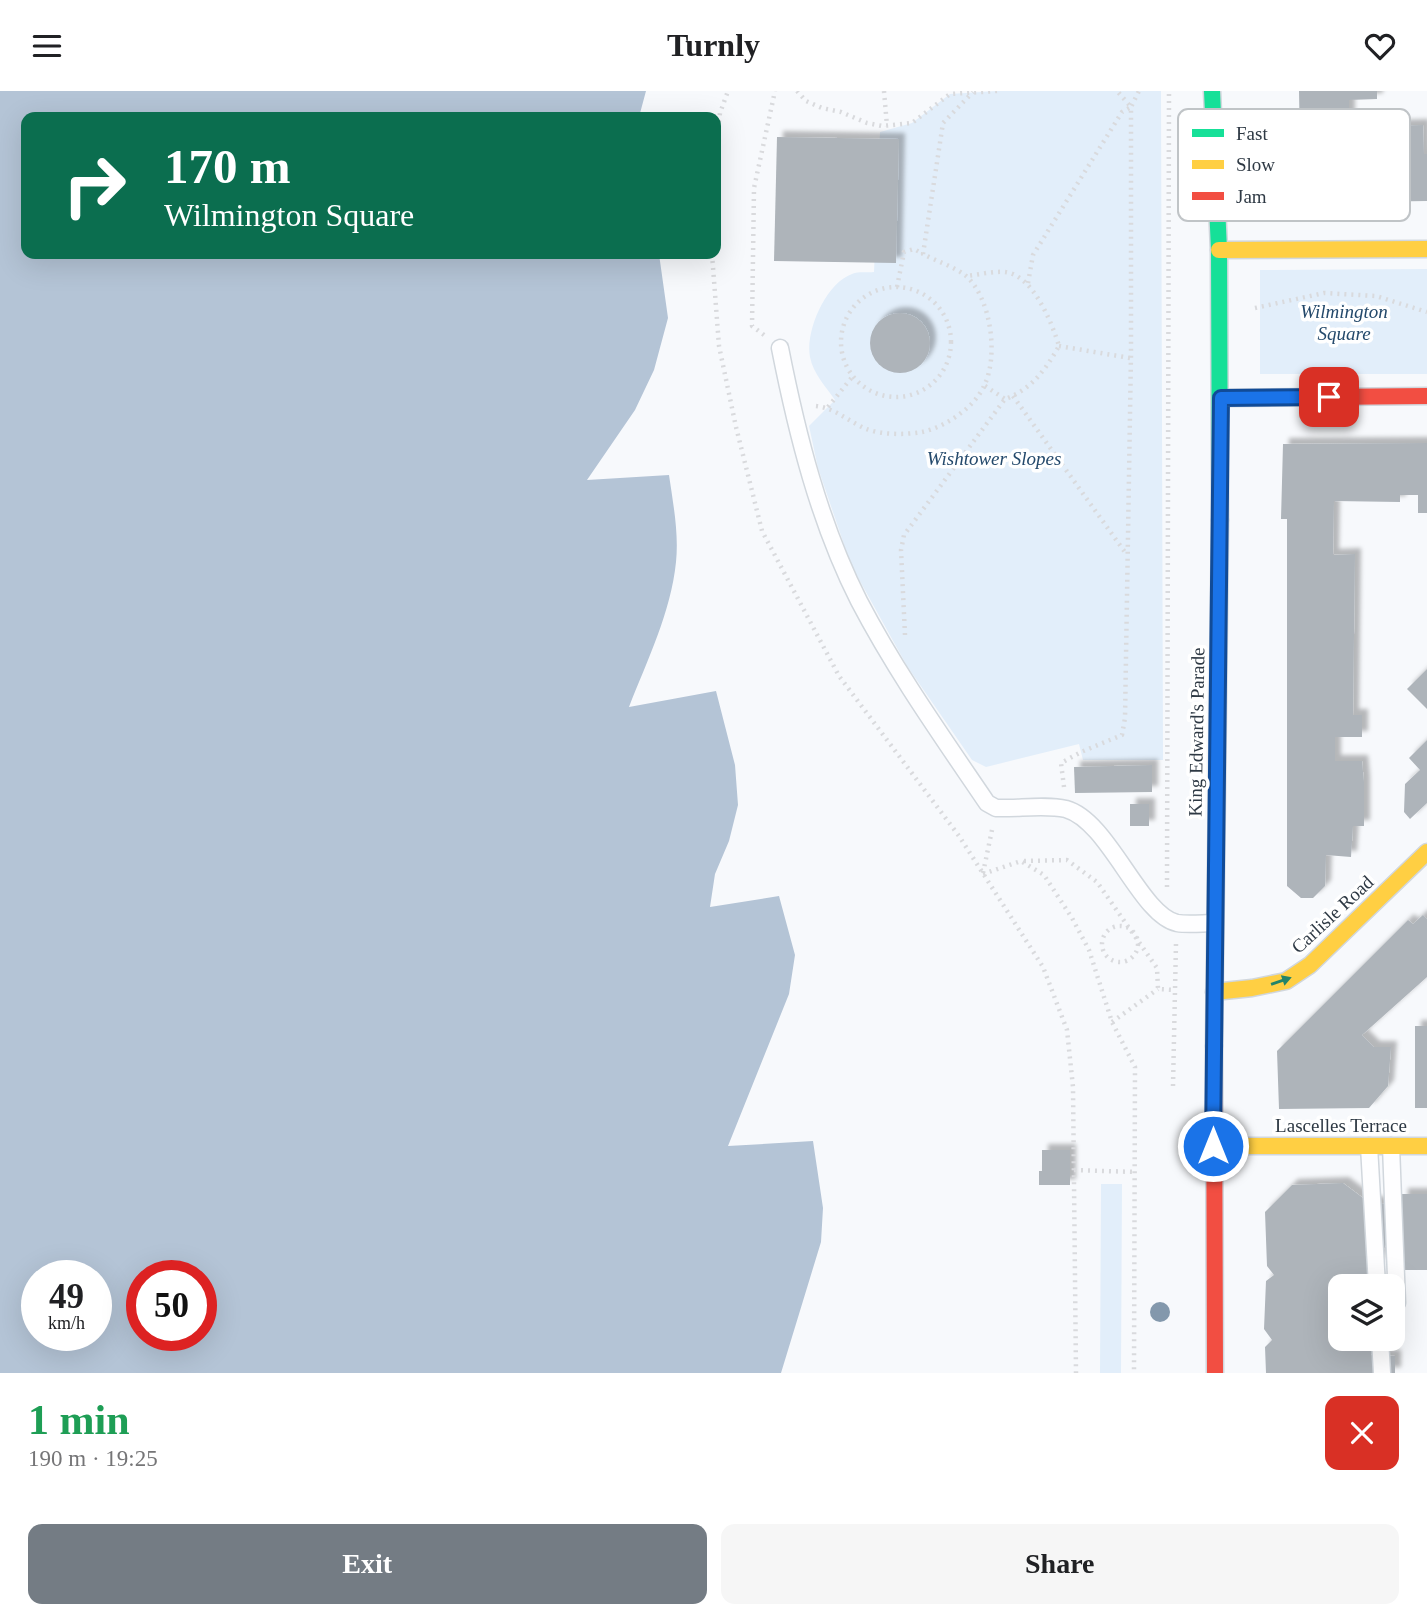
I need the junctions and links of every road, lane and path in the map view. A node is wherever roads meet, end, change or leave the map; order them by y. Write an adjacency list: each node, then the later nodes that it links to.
1 (728, 91): 13 (path)
2 (775, 91): 26 (path)
3 (797, 91): 14 (path)
4 (884, 91): 14 (path)
5 (997, 91): 10 (path)
6 (1117, 91): 11 (path)
7 (1139, 91): 11 (path)
8 (1169, 91): 43 (path)
9 (1213, 91): 12 (main road, King Edward's Parade)
10 (973, 92): 14 (path); 18 (path)
11 (1131, 107): 21 (path); 27 (path)
12 (1214, 109)
13 (720, 112)
14 (887, 125)
15 (1218, 221): 17 (main road, King Edward's Parade)
16 (1427, 249): 17 (main road)
17 (1219, 250): 32 (main road, King Edward's Parade)
18 (923, 254): 20 (path); 22 (path)
19 (712, 259): 42 (path)
20 (965, 276): 21 (path); 29 (path)
21 (1028, 283): 25 (path)
22 (897, 287): 28 (path); 28 (path)
23 (1255, 308): 24 (path)
24 (1427, 312)
25 (1059, 346): 27 (path); 30 (path)
26 (780, 348): 34 (lane)
27 (1131, 358): 36 (path)
28 (853, 376): 35 (path)
29 (985, 386): 33 (path); 35 (path)
30 (1013, 396): 33 (path); 36 (path)
31 (1427, 396): 32 (main road)
32 (1221, 398): 44 (main road, King Edward's Parade)
33 (1005, 399): 37 (path)
34 (791, 403): 35 (path); 38 (lane)
35 (828, 407)
36 (1128, 556): 39 (path)
37 (905, 635)
38 (996, 808): 39 (lane); 42 (path)
39 (1066, 809): 43 (lane)
40 (1427, 852): 49 (main road, Carlisle Road, one-way to 40)
41 (1021, 861): 42 (path); 45 (path); 50 (path)
42 (983, 874): 56 (path)
43 (1177, 923): 44 (lane); 48 (path)
44 (1215, 923): 49 (main road, King Edward's Parade)
45 (1131, 930): 46 (path); 46 (path)
46 (1137, 939): 47 (path)
47 (1158, 989): 48 (path); 50 (path)
48 (1174, 990): 49 (path); 51 (path)
49 (1214, 992): 52 (main road, King Edward's Parade)
50 (1112, 1022): 57 (path)
51 (1173, 1086)
52 (1213, 1146): 53 (main road, Lascelles Terrace); 63 (main road, King Edward's Parade)
53 (1369, 1146): 54 (main road, Lascelles Terrace); 58 (lane)
54 (1391, 1146): 55 (main road, Lascelles Terrace); 59 (lane)
55 (1427, 1146)
56 (1074, 1170): 57 (path); 61 (path)
57 (1136, 1172): 62 (path)
58 (1376, 1274)
59 (1396, 1274)
60 (1381, 1351): 64 (lane)
61 (1076, 1373)
62 (1134, 1373)
63 (1214, 1373)
64 (1382, 1373)

